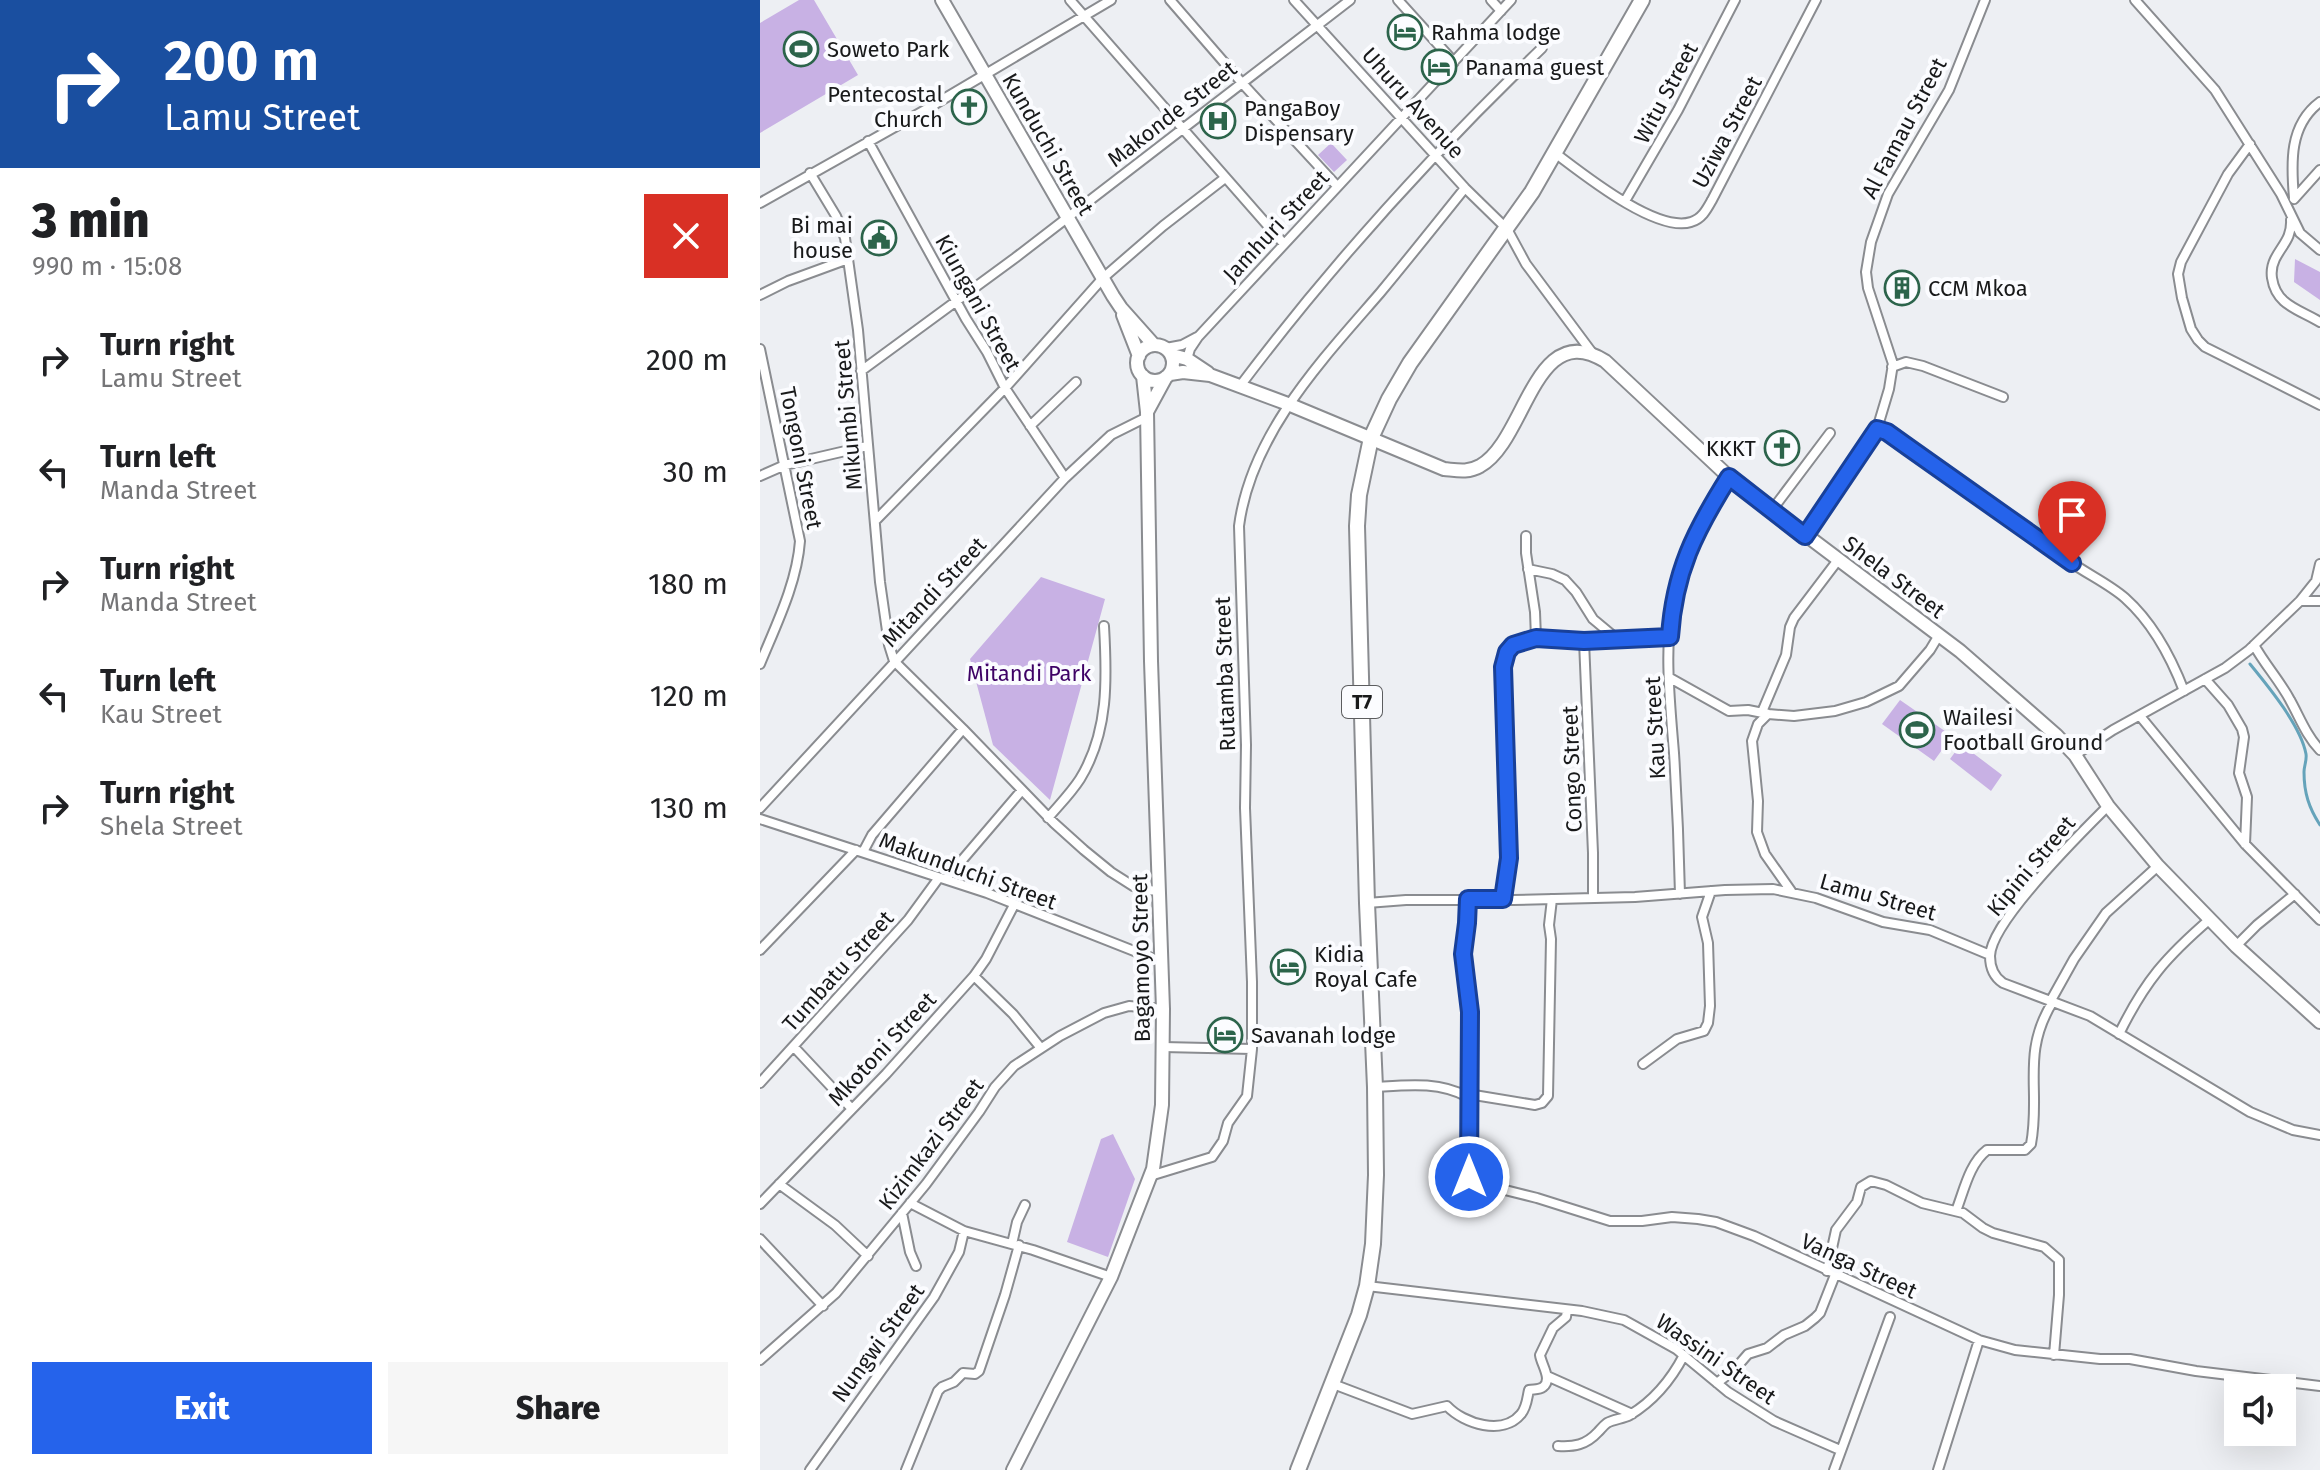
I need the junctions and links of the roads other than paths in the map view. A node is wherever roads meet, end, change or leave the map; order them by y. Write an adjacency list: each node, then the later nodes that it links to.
1 (942, 0): 20 (main road, Kunduchi Street)
2 (1070, 0): 16 (street)
3 (1111, 0): 16 (street)
4 (1170, 0): 21 (street)
5 (1294, 0): 17 (street, Uhuru Avenue)
6 (1350, 0): 17 (street, Makonde Street)
7 (1398, 0): 19 (street)
8 (1491, 0): 15 (street)
9 (1511, 0): 15 (street, Jamhuri Street)
10 (1642, 0): 27 (highway, T7)
11 (1735, 0): 35 (street, Witu Street)
12 (1816, 0): 35 (street, Uziwa Street)
13 (1985, 0): 55 (street, Al Famau Street)
14 (2135, 0): 26 (street)
15 (1501, 11): 19 (street, Jamhuri Street)
16 (1083, 15): 20 (street); 24 (street)
17 (1317, 25): 21 (street, Makonde Street); 23 (street, Uhuru Avenue)
18 (1542, 48): 28 (street)
19 (1454, 62): 23 (street, Jamhuri Street)
20 (985, 75): 25 (street); 38 (main road, Kunduchi Street)
21 (1242, 83): 24 (street, Makonde Street); 32 (street)
22 (2320, 102): 34 (street)
23 (1402, 118): 28 (street, Uhuru Avenue); 32 (street, Jamhuri Street)
24 (1182, 129): 31 (street); 38 (street, Makonde Street)
25 (868, 141): 30 (street); 46 (street, Kiungani Street)
26 (2250, 144): 37 (street); 65 (street)
27 (1555, 153): 35 (street, Uziwa Street); 40 (highway, T7)
28 (1435, 154): 33 (street, Uhuru Avenue); 61 (street)
29 (2320, 170): 34 (street)
30 (810, 173): 36 (street); 43 (street, Mikumbi Street)
31 (1225, 178): 41 (street); 44 (street)
32 (1337, 186): 41 (street, Jamhuri Street)
33 (1465, 188): 40 (street, Uhuru Avenue); 64 (street, Rutamba Street)
34 (2294, 198): 37 (street)
35 (1625, 201)
36 (760, 203)
37 (2287, 206): 39 (street)
38 (1067, 216): 44 (main road, Kunduchi Street); 46 (street, Makonde Street)
39 (2291, 219): 42 (street); 48 (street)
40 (1507, 229): 52 (street, Uhuru Avenue); 70 (highway, T7)
41 (1284, 244): 49 (street, Jamhuri Street)
42 (2320, 250)
43 (848, 259): 45 (street); 56 (street, Mikumbi Street)
44 (1103, 278): 47 (main road, Kunduchi Street); 62 (street)
45 (760, 295)
46 (956, 300): 56 (street, Makonde Street); 62 (street, Kiungani Street)
47 (1121, 308): 51 (main road); 53 (main road)
48 (2320, 322)
49 (1198, 337): 51 (street); 54 (street)
50 (760, 349): 72 (street, Tongoni Street)
51 (1164, 349): 53 (main road); 54 (main road); 59 (main road)
52 (1593, 354): 70 (main road); 74 (main road, Shela Street)
53 (1139, 356): 58 (main road)
54 (1187, 359): 57 (main road)
55 (1892, 367): 63 (street); 68 (street, Al Famau Street)
56 (861, 371): 71 (street, Mikumbi Street)
57 (1210, 375): 59 (main road); 61 (main road)
58 (1143, 376): 59 (main road); 66 (main road, Bagamoyo Street)
59 (1168, 376): 66 (main road)
60 (1076, 382): 67 (street)
61 (1240, 386): 64 (main road)
62 (1005, 388): 67 (street, Kiungani Street); 77 (street)
63 (2003, 397)
64 (1288, 404): 70 (main road); 136 (street, Rutamba Street)
65 (2320, 405)
66 (1147, 415): 75 (street, Mitandi Street); 111 (main road, Bagamoyo Street)
67 (1030, 426): 75 (street, Kiungani Street)
68 (1877, 429): 79 (street, Al Famau Street); 96 (street)
69 (1830, 433): 76 (street)
70 (1371, 438): 120 (highway, T7)
71 (867, 446): 72 (street); 77 (street, Mikumbi Street)
72 (785, 465): 73 (street); 93 (street, Tongoni Street)
73 (760, 476)
74 (1729, 477): 76 (main road, Shela Street); 87 (street, Kau Street)
75 (1065, 478): 92 (street, Mitandi Street)
76 (1772, 510): 79 (main road, Shela Street)
77 (876, 520): 92 (street, Mikumbi Street)
78 (1526, 536): 82 (street)
79 (1805, 536): 80 (main road, Shela Street)
80 (1838, 560): 86 (main road, Shela Street); 97 (street)
81 (2320, 564): 83 (street)
82 (1528, 569): 88 (street); 89 (street)
83 (2300, 601): 84 (street); 91 (street)
84 (2320, 601)
85 (1104, 626): 105 (street)
86 (1939, 635): 97 (street); 101 (main road, Shela Street)
87 (1670, 637): 89 (street); 94 (street, Kau Street)
88 (1536, 638): 90 (street); 118 (street)
89 (1617, 640): 90 (street)
90 (1584, 641): 116 (street, Congo Street)
91 (2252, 648): 95 (street); 100 (street)
92 (894, 661): 99 (street); 104 (street, Mitandi Street)
93 (760, 664)
94 (1670, 678): 97 (street); 114 (street, Kau Street)
95 (2205, 679): 96 (street); 107 (street)
96 (2184, 691): 98 (street)
97 (1765, 713): 113 (street)
98 (2140, 716): 101 (street); 107 (street)
99 (963, 729): 102 (street); 108 (street)
100 (2320, 750)
101 (2075, 755): 103 (main road, Shela Street)
102 (1022, 790): 105 (street); 110 (street, Tumbatu Street)
103 (2108, 806): 109 (main road, Shela Street); 126 (street, Kipini Street)
104 (760, 808)
105 (1048, 818): 111 (street)
106 (760, 819): 108 (street, Makunduchi Street)
107 (2245, 844): 115 (street)
108 (859, 851): 110 (street, Makunduchi Street); 125 (street)
109 (2158, 866): 122 (main road, Shela Street); 129 (street)
110 (942, 879): 121 (street, Makunduchi Street); 133 (street, Tumbatu Street)
111 (1160, 891): 127 (main road, Bagamoyo Street)
112 (1711, 891): 113 (street, Lamu Street); 114 (street, Lamu Street); 137 (street)
113 (1792, 892): 126 (street, Lamu Street)
114 (1680, 894): 116 (street, Lamu Street)
115 (2295, 894): 123 (street); 124 (street)
116 (1593, 896): 119 (street, Lamu Street)
117 (1468, 899): 118 (street, Lamu Street); 120 (street, Lamu Street); 140 (street, Vanga Street)
118 (1503, 899): 119 (street, Lamu Street)
119 (1552, 899): 140 (street)
120 (1367, 903): 139 (highway, T7)
121 (1014, 905): 127 (street, Makunduchi Street); 128 (street, Mkotoni Street)
122 (2210, 919): 124 (main road, Shela Street); 132 (street)
123 (2320, 920)
124 (2236, 946): 131 (main road, Shela Street)
125 (760, 950)
126 (1990, 955): 129 (street)
127 (1162, 962): 130 (main road, Bagamoyo Street)
128 (974, 976): 134 (street); 141 (street, Mkotoni Street)
129 (2051, 1002): 132 (street); 148 (street)
130 (1163, 1009): 134 (street, Kizimkazi Street); 135 (main road, Bagamoyo Street)
131 (2320, 1022)
132 (2119, 1034): 142 (street)
133 (794, 1047): 138 (street, Tumbatu Street); 141 (street)
134 (1040, 1047): 145 (street, Kizimkazi Street)
135 (1163, 1047): 136 (street); 143 (main road, Bagamoyo Street)
136 (1252, 1049): 143 (street, Rutamba Street)
137 (1643, 1064)
138 (760, 1083)
139 (1375, 1087): 140 (street); 157 (highway, T7)
140 (1468, 1095): 155 (street, Vanga Street)
141 (852, 1109): 144 (street, Mkotoni Street)
142 (2320, 1135)
143 (1150, 1176): 156 (main road, Bagamoyo Street)
144 (779, 1184): 146 (street, Mkotoni Street); 153 (street)
145 (910, 1203): 149 (street, Kizimkazi Street); 150 (street)
146 (760, 1204)
147 (1025, 1205): 152 (street)
148 (1956, 1211): 155 (street); 163 (street)
149 (902, 1213): 153 (street, Kizimkazi Street); 154 (street)
150 (964, 1231): 152 (street); 172 (street, Nungwi Street)
151 (760, 1239): 158 (street)
152 (1015, 1244): 156 (street); 173 (street)
153 (868, 1256): 158 (street, Kizimkazi Street)
154 (916, 1266)
155 (1831, 1273): 161 (street, Vanga Street); 166 (street)
156 (1111, 1277): 174 (main road, Bagamoyo Street)
157 (1367, 1286): 159 (street, Wassini Street); 167 (highway, T7)
158 (823, 1306): 164 (street, Kizimkazi Street)
159 (1567, 1310): 162 (street, Wassini Street); 165 (street)
160 (1890, 1317): 171 (street)
161 (1979, 1340): 163 (street, Vanga Street); 177 (street)
162 (1684, 1355): 166 (street, Wassini Street); 169 (street)
163 (2054, 1355): 168 (street, Vanga Street)
164 (761, 1356)
165 (1547, 1376): 167 (street); 169 (street)
166 (1717, 1383): 171 (street, Wassini Street)
167 (1333, 1384): 175 (highway, T7)
168 (2320, 1386)
169 (1632, 1414): 170 (street)
170 (1558, 1446)
171 (1840, 1450): 176 (street)
172 (810, 1470)
173 (906, 1470)
174 (1013, 1470)
175 (1298, 1470)
176 (1834, 1470)
177 (1938, 1470)

